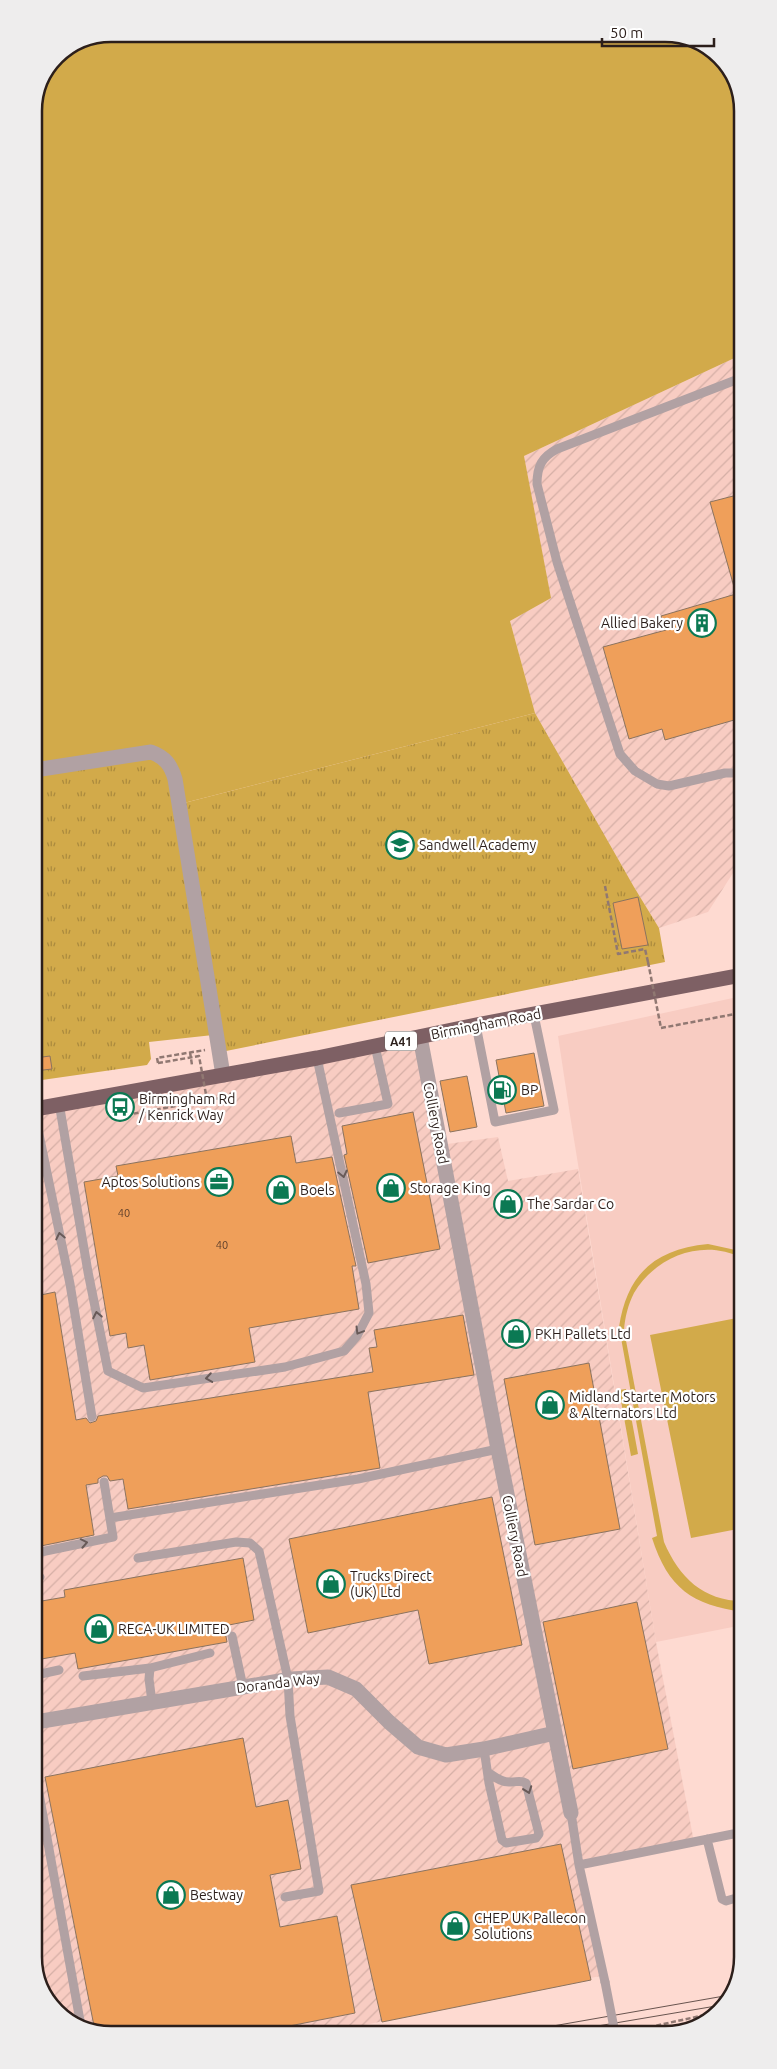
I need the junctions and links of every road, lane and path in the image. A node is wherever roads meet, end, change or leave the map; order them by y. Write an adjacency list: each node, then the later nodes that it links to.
1 (734, 381): 3 (lane)
2 (43, 769): 15 (street)
3 (734, 773)
4 (605, 886): 6 (path, bridge)
5 (734, 977): 7 (highway, Birmingham Road / A41)
6 (734, 1014)
7 (534, 1015): 8 (highway, Birmingham Road / A41); 8 (lane)
8 (476, 1025): 9 (highway, Birmingham Road / A41)
9 (420, 1037): 10 (highway, Birmingham Road / A41); 24 (street, Colliery Road)
10 (375, 1046): 13 (highway, Birmingham Road / A41); 21 (lane)
11 (197, 1051): 12 (path)
12 (188, 1053): 14 (path); 17 (path, bridge)
13 (317, 1058): 15 (highway, Birmingham Road / A41); 18 (lane, one-way to 18)
14 (192, 1065)
15 (223, 1075): 18 (highway, Birmingham Road / A41)
16 (230, 1090): 17 (path)
17 (207, 1100): 20 (path)
18 (56, 1104): 19 (highway, Birmingham Road / A41)
19 (43, 1106)
20 (124, 1108)
21 (339, 1113)
22 (43, 1154): 23 (lane, one-way to 22)
23 (92, 1417)
24 (498, 1449): 26 (lane); 39 (street, Colliery Road)
25 (104, 1482): 26 (lane)
26 (110, 1518): 27 (lane, one-way to 26)
27 (43, 1552)
28 (138, 1558): 35 (lane)
29 (232, 1636): 36 (lane)
30 (210, 1653): 31 (lane)
31 (150, 1668): 34 (lane); 37 (lane)
32 (59, 1670): 33 (lane)
33 (43, 1673)
34 (83, 1676)
35 (288, 1680): 36 (street, Doranda Way); 40 (street, Doranda Way); 47 (lane)
36 (243, 1687): 37 (street, Doranda Way)
37 (152, 1702): 38 (street, Doranda Way)
38 (43, 1721)
39 (555, 1733): 40 (street, Doranda Way); 42 (street, Colliery Road)
40 (484, 1749): 41 (lane)
41 (489, 1773): 41 (lane, one-way to 41)
42 (571, 1813): 46 (lane, Colliery Road)
43 (43, 1816): 50 (lane)
44 (734, 1834): 45 (lane)
45 (707, 1839): 46 (lane); 48 (lane)
46 (579, 1865): 51 (lane, Colliery Road, bridge)
47 (285, 1898)
48 (734, 1899)
49 (700, 2017): 52 (path)
50 (80, 2018)
51 (614, 2026)
52 (658, 2026)

